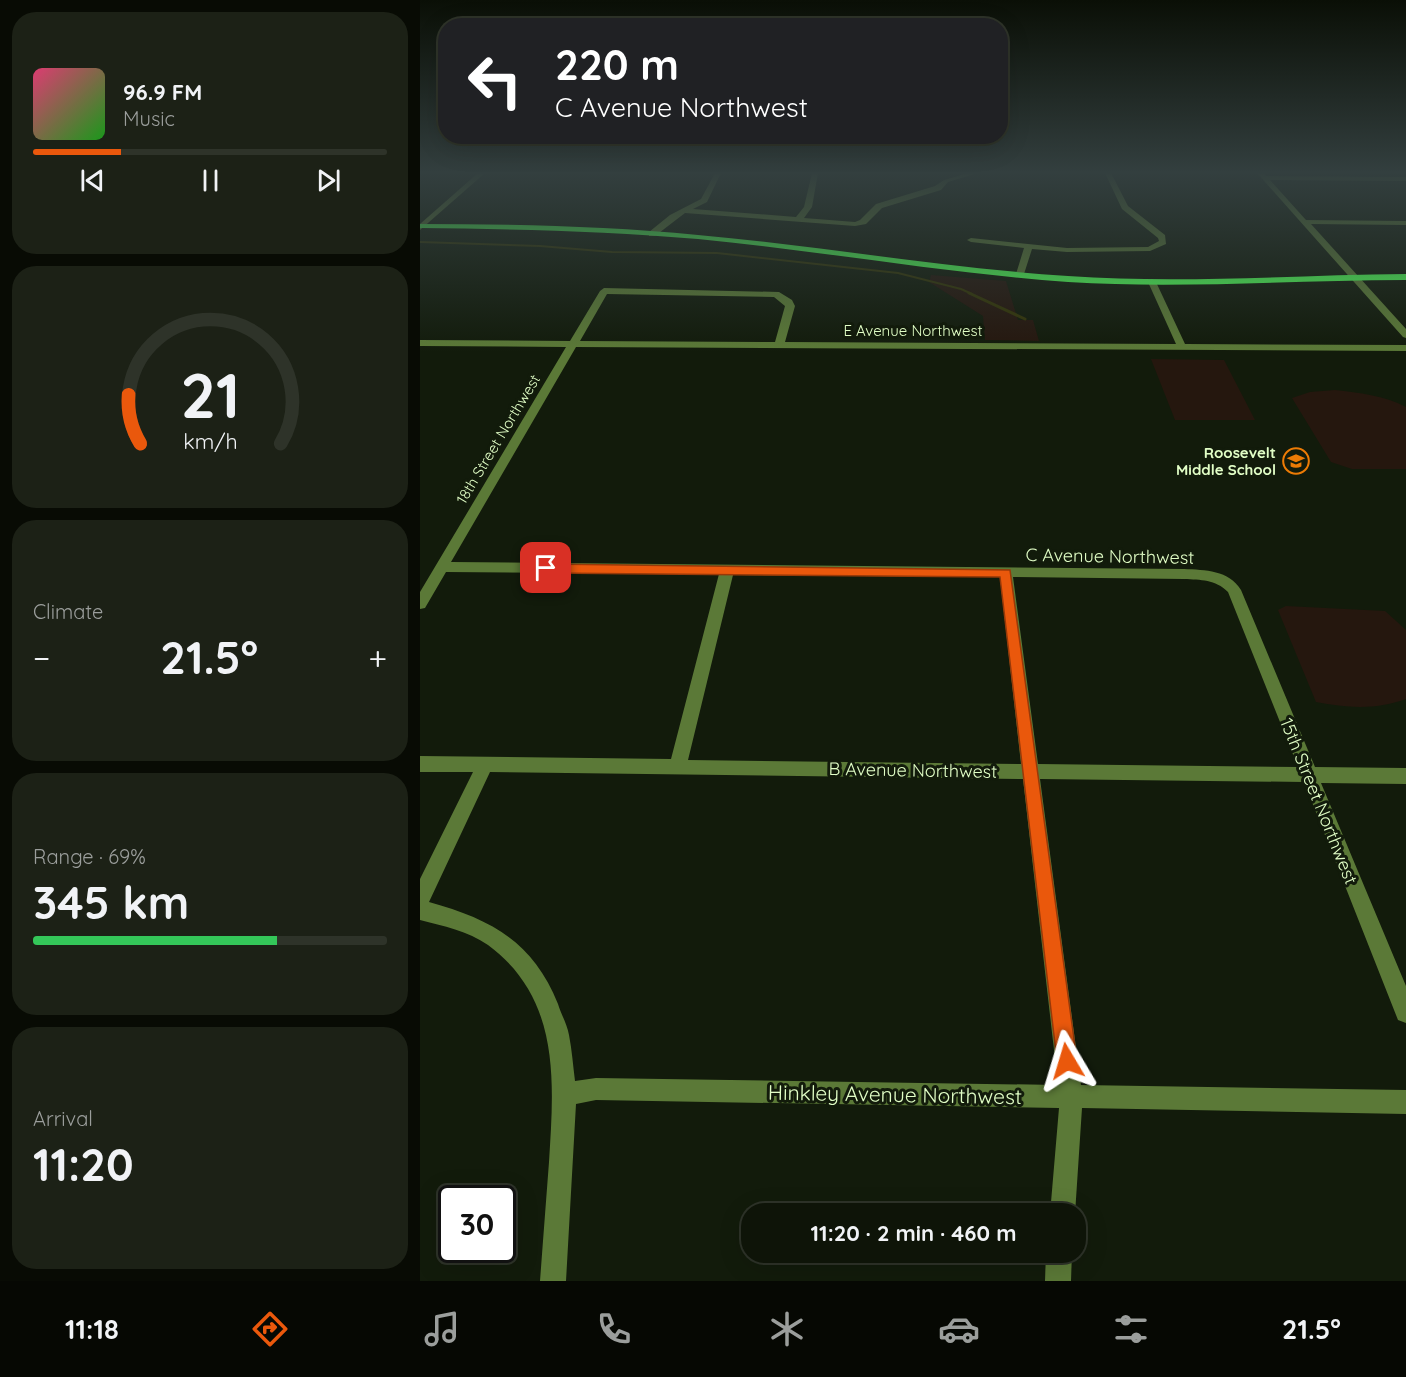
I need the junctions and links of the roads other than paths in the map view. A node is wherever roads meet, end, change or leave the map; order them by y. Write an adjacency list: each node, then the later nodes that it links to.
1 (632, 233): 4 (main road)
2 (1157, 233): 6 (street)
3 (1315, 233): 8 (street)
4 (652, 234): 7 (main road)
5 (971, 240): 6 (street)
6 (1029, 246): 7 (street)
7 (1020, 274): 10 (main road)
8 (1354, 277): 9 (main road); 10 (main road); 11 (street)
9 (1406, 278)
10 (1152, 282): 15 (street)
11 (1406, 335)
12 (420, 343): 13 (street, E Avenue Northwest)
13 (574, 343): 14 (street, E Avenue Northwest); 14 (street, 18th Street Northwest); 17 (street, 18th Street Northwest)
14 (779, 344): 15 (street, E Avenue Northwest)
15 (1182, 347): 16 (street, E Avenue Northwest)
16 (1406, 348)
17 (441, 567): 18 (street, C Avenue Northwest); 21 (street, 18th Street Northwest)
18 (727, 570): 19 (street, C Avenue Northwest); 24 (street)
19 (1006, 573): 20 (street, C Avenue Northwest); 25 (street)
20 (1234, 590): 26 (street, 15th Street Northwest)
21 (420, 604)
22 (420, 765): 23 (street, B Avenue Northwest)
23 (485, 765): 24 (street, B Avenue Northwest); 28 (street)
24 (678, 767): 25 (street, B Avenue Northwest)
25 (1032, 771): 26 (street, B Avenue Northwest); 32 (street)
26 (1308, 774): 27 (street, B Avenue Northwest); 30 (street, 15th Street Northwest)
27 (1406, 776)
28 (420, 900)
29 (420, 910): 31 (street)
30 (1406, 1012)
31 (565, 1094): 32 (street, Hinkley Avenue Northwest); 36 (street)
32 (1071, 1096): 33 (street, Hinkley Avenue Northwest); 34 (street)
33 (1406, 1102)
34 (1063, 1203)
35 (1059, 1263): 37 (street)
36 (553, 1281)
37 (1058, 1281)

